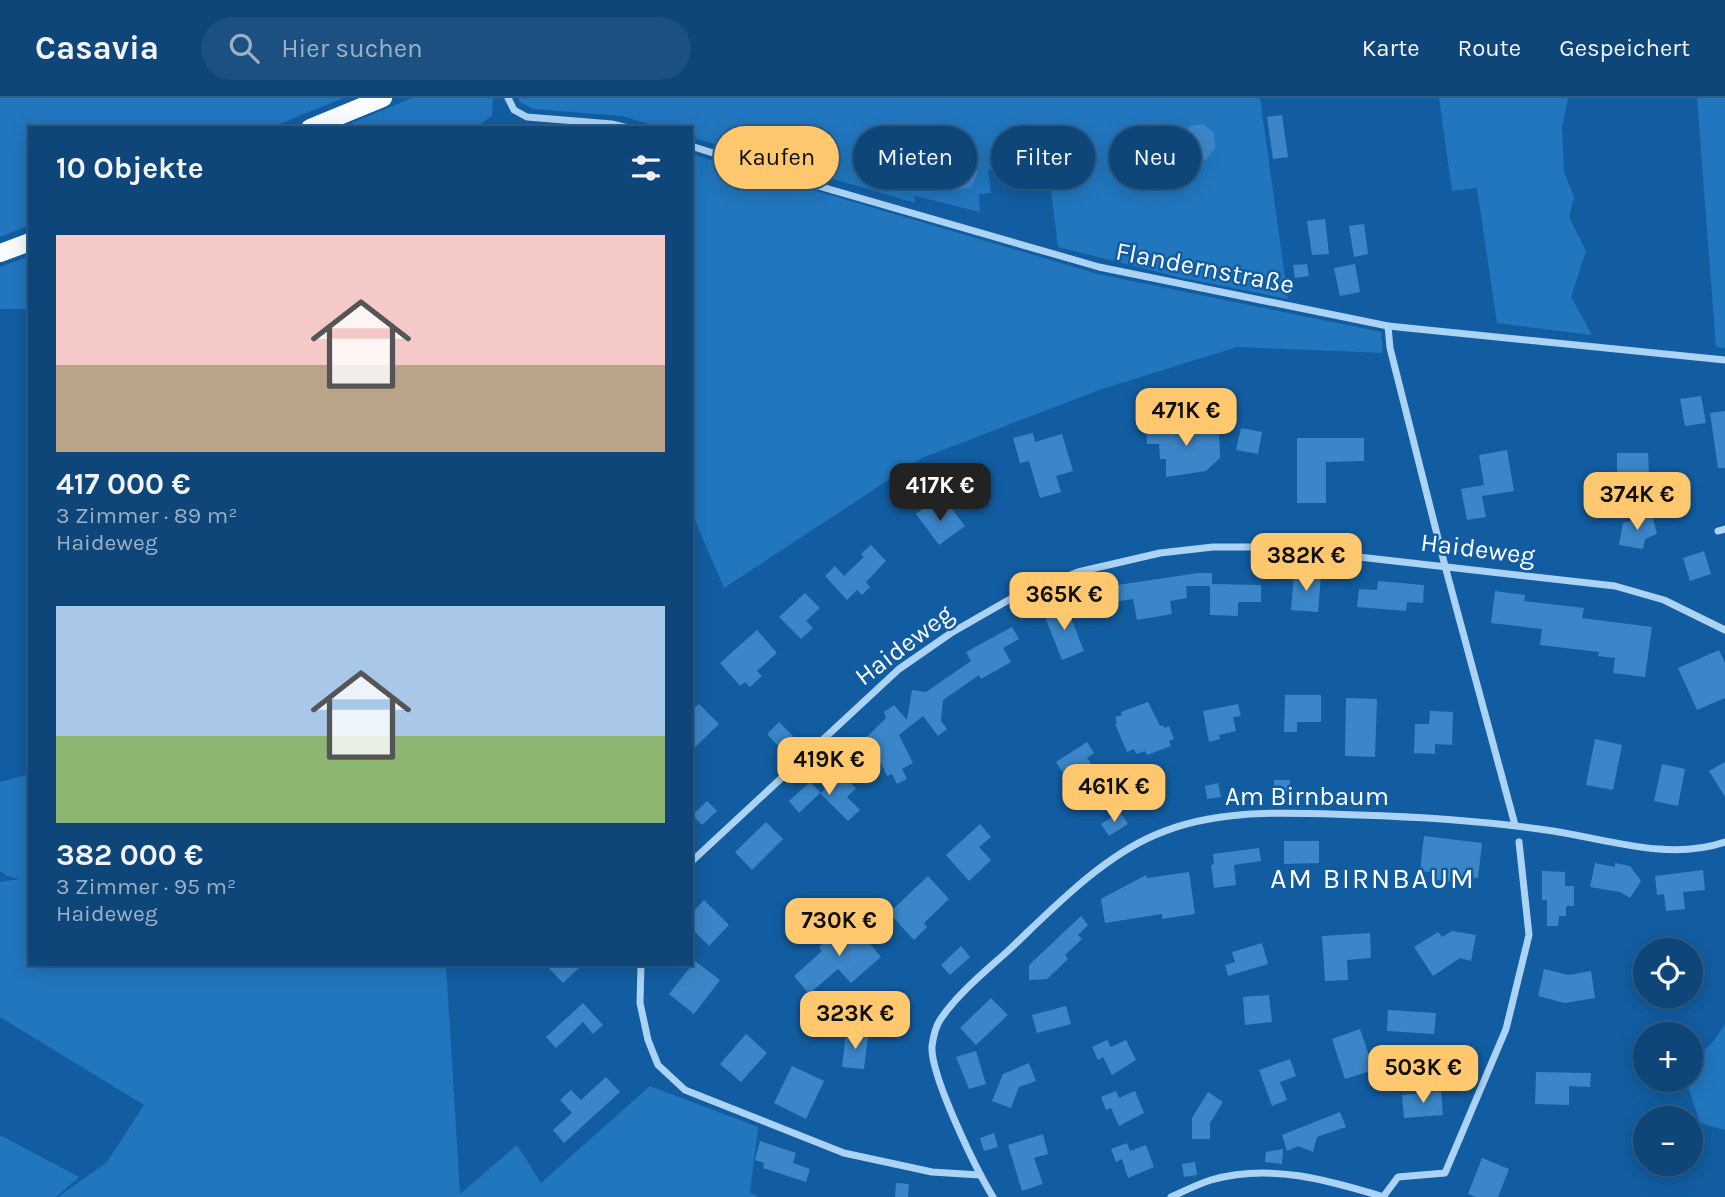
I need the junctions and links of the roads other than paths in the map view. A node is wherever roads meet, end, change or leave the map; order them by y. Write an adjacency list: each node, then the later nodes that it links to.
1 (383, 98): 3 (main road)
2 (508, 98): 4 (street)
3 (315, 126)
4 (620, 126)
5 (693, 147): 8 (street, Flandernstraße)
6 (28, 243): 7 (main road)
7 (0, 253)
8 (1388, 326): 9 (street, Flandernstraße); 10 (street)
9 (1725, 360)
10 (1445, 566): 11 (street, Haideweg); 12 (street); 15 (street, Haideweg)
11 (1725, 630)
12 (1515, 825): 14 (street, Am Birnbaum); 17 (street, Am Birnbaum)
13 (1519, 842): 20 (street)
14 (1725, 842)
15 (693, 860)
16 (641, 966): 17 (street)
17 (979, 1175): 18 (street, Am Birnbaum)
18 (992, 1197)
19 (1171, 1197): 20 (street)
20 (1384, 1197)

